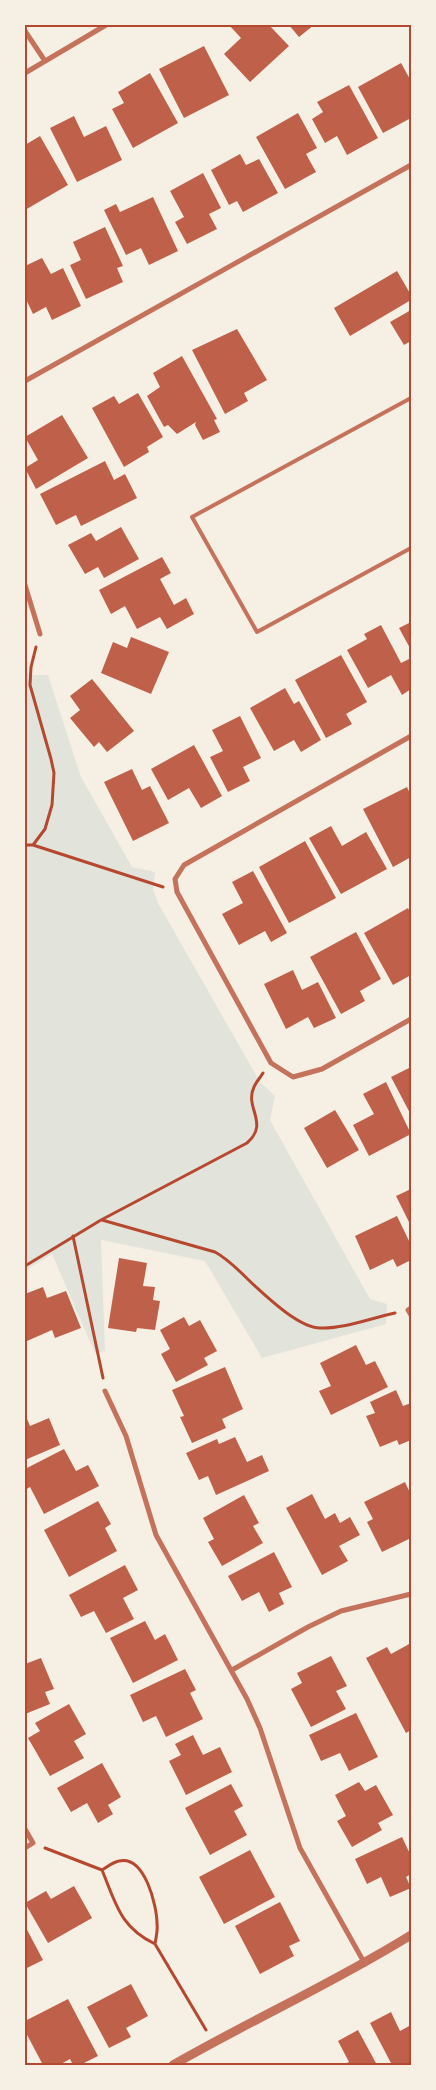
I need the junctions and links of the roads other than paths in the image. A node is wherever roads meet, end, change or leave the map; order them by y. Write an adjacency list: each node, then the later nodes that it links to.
1 (106, 25): 3 (street)
2 (25, 31): 3 (street)
3 (45, 61): 4 (street)
4 (25, 73)
5 (411, 164): 6 (street)
6 (25, 381)
7 (411, 398): 8 (lane)
8 (411, 548)
9 (25, 585): 10 (street)
10 (40, 634)
11 (411, 736): 12 (street)
12 (411, 1019)
13 (409, 1309): 14 (street)
14 (411, 1316)
15 (105, 1391): 17 (street)
16 (411, 1594): 17 (street)
17 (232, 1670): 21 (street)
18 (25, 1829): 19 (street)
19 (25, 1848)
20 (411, 1935): 21 (street)
21 (365, 1964): 22 (street)
22 (172, 2065)

